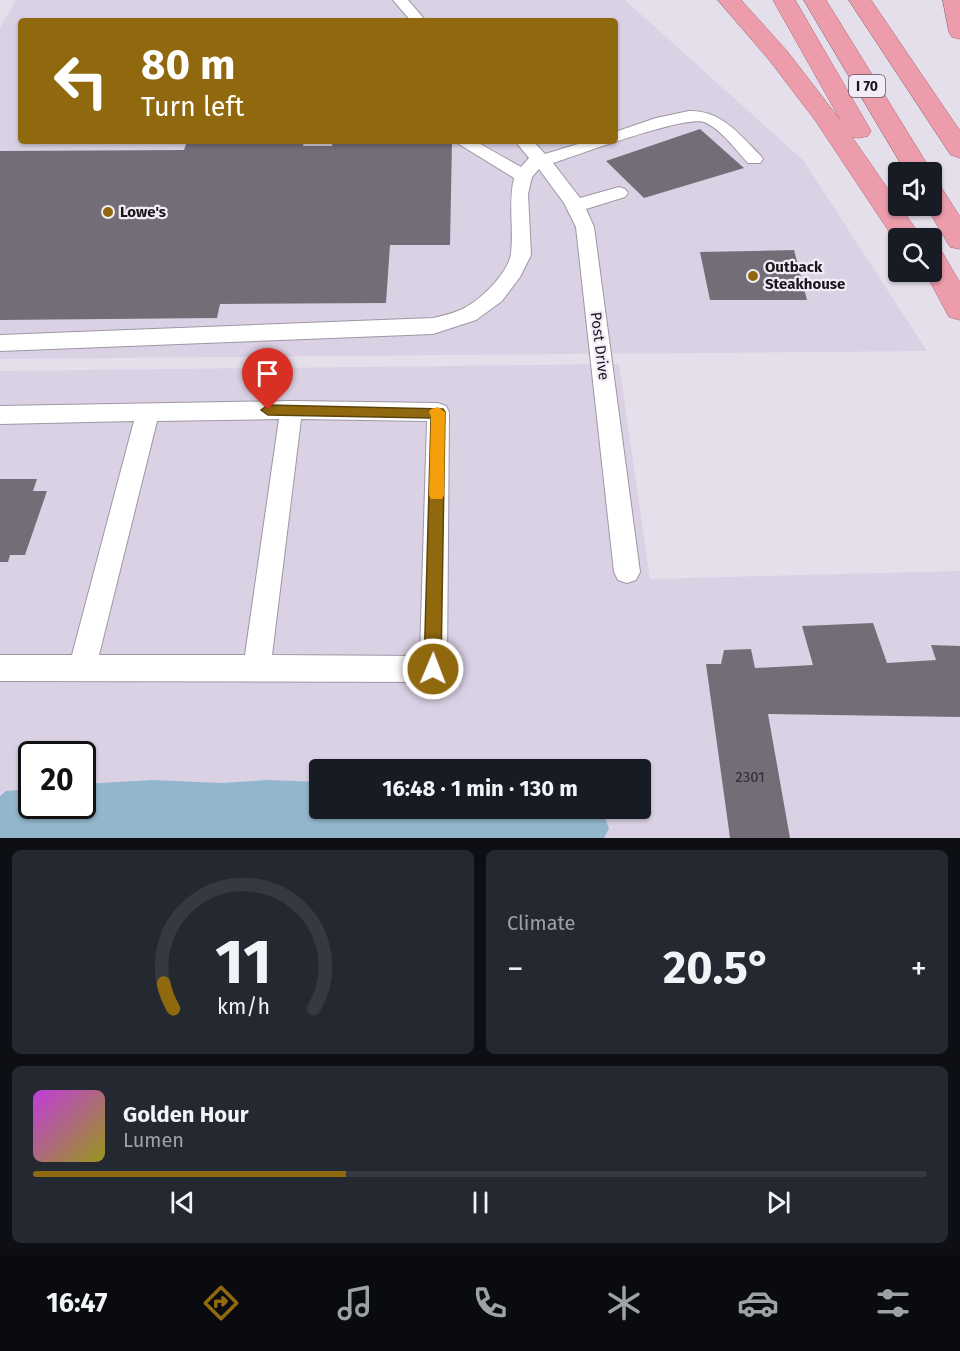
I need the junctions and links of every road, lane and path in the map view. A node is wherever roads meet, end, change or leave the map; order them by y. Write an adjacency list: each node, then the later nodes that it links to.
1 (400, 0): 7 (street)
2 (729, 0): 22 (highway)
3 (784, 0): 18 (highway)
4 (815, 0): 16 (highway, I 70)
5 (860, 0): 13 (highway, I 70)
6 (954, 0): 8 (highway)
7 (416, 18)
8 (960, 32)
9 (618, 137): 14 (street)
10 (468, 144): 17 (street)
11 (527, 144): 15 (street, Post Drive)
12 (596, 144): 15 (street)
13 (960, 150)
14 (754, 159)
15 (540, 160): 17 (street); 20 (street, Post Drive)
16 (913, 162)
17 (523, 176): 28 (street)
18 (888, 183)
19 (619, 193): 20 (street)
20 (577, 205): 32 (street, Post Drive)
21 (942, 210): 23 (highway)
22 (901, 228)
23 (960, 240)
24 (942, 277): 26 (highway)
25 (936, 282): 27 (highway)
26 (960, 309)
27 (960, 320)
28 (0, 343)
29 (291, 410): 30 (street); 34 (street); 34 (street)
30 (148, 411): 31 (street); 35 (street)
31 (0, 414)
32 (627, 572)
33 (0, 668): 35 (street)
34 (257, 668): 35 (street)
35 (82, 669)

